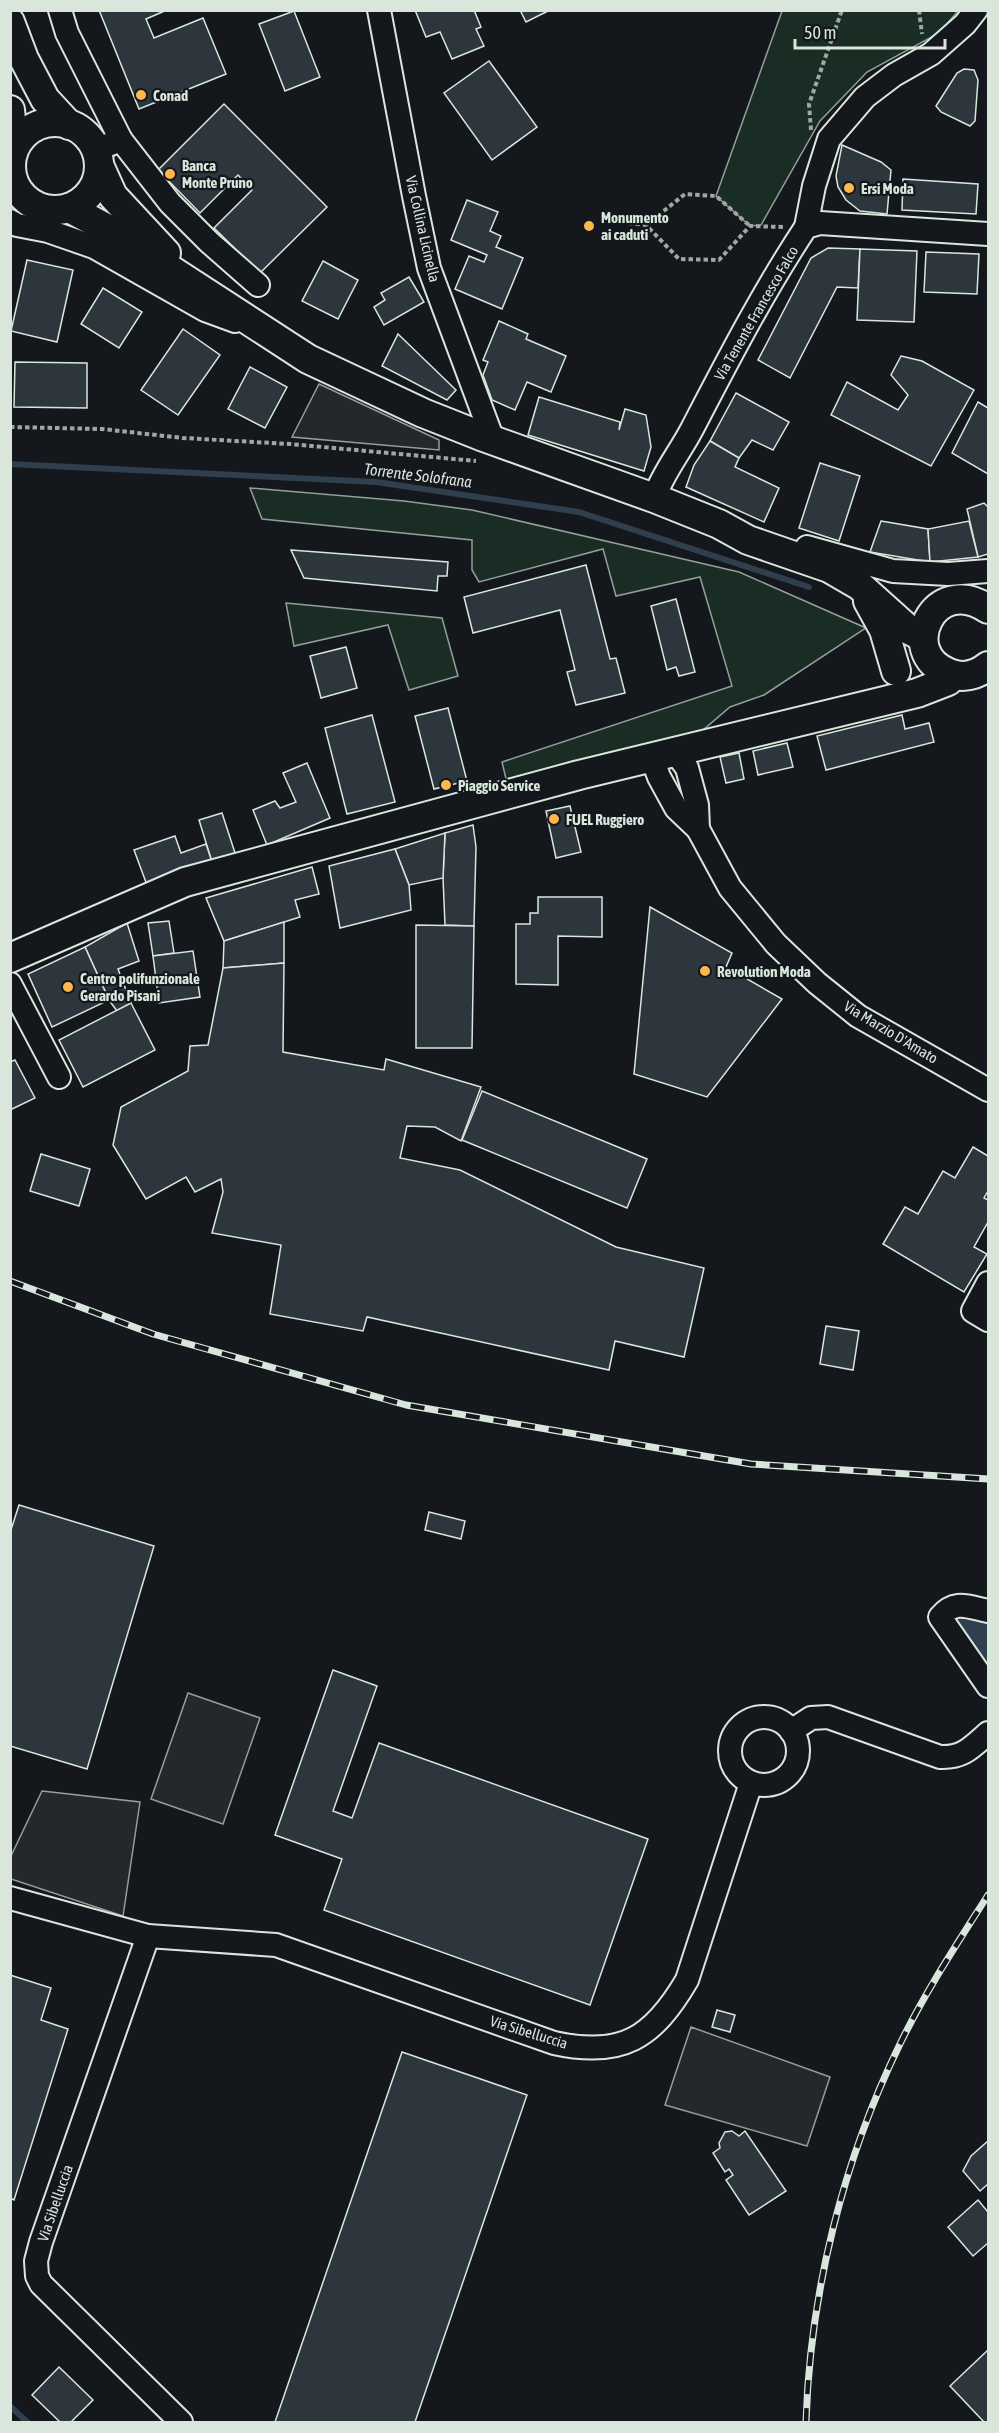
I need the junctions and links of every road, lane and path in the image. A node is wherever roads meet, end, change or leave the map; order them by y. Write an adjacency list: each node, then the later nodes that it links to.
1 (60, 10): 9 (street)
2 (380, 10): 23 (street, Via Collina Licinella)
3 (842, 10): 8 (path)
4 (976, 10): 17 (street)
5 (10, 22): 7 (main road)
6 (10, 110): 10 (main road)
7 (69, 125): 10 (main road); 11 (main road)
8 (811, 137)
9 (121, 140): 11 (street); 19 (street)
10 (12, 148): 12 (main road)
11 (97, 157): 12 (main road); 20 (main road)
12 (66, 209): 13 (street); 20 (main road)
13 (14, 223): 21 (street)
14 (628, 223): 15 (path)
15 (646, 225): 16 (path); 16 (path)
16 (750, 226): 17 (path)
17 (806, 227): 18 (street); 24 (street, Via Tenente Francesco Falco)
18 (988, 234)
19 (258, 285)
20 (199, 287): 21 (main road)
21 (258, 328): 23 (main road)
22 (10, 427): 23 (path)
23 (486, 451): 24 (main road)
24 (654, 498): 25 (main road)
25 (719, 524): 26 (street); 27 (main road)
26 (988, 571)
27 (860, 586): 29 (main road); 30 (main road)
28 (988, 609): 29 (main road)
29 (923, 640): 30 (main road); 31 (main road)
30 (896, 671): 32 (main road)
31 (977, 674): 32 (main road)
32 (868, 706): 33 (main road)
33 (664, 756): 34 (main road); 37 (street, Via Marzio D'Amato)
34 (10, 958)
35 (10, 984): 36 (street)
36 (59, 1077)
37 (988, 1090)
38 (988, 1283): 39 (street)
39 (988, 1320)
40 (988, 1611): 41 (street)
41 (988, 1686)
42 (791, 1731): 43 (street); 44 (street); 44 (street)
43 (988, 1733)
44 (752, 1783): 46 (street, Via Sibelluccia)
45 (10, 1898): 46 (street, Via Sibelluccia)
46 (148, 1936): 47 (street, Via Sibelluccia)
47 (181, 2422)

